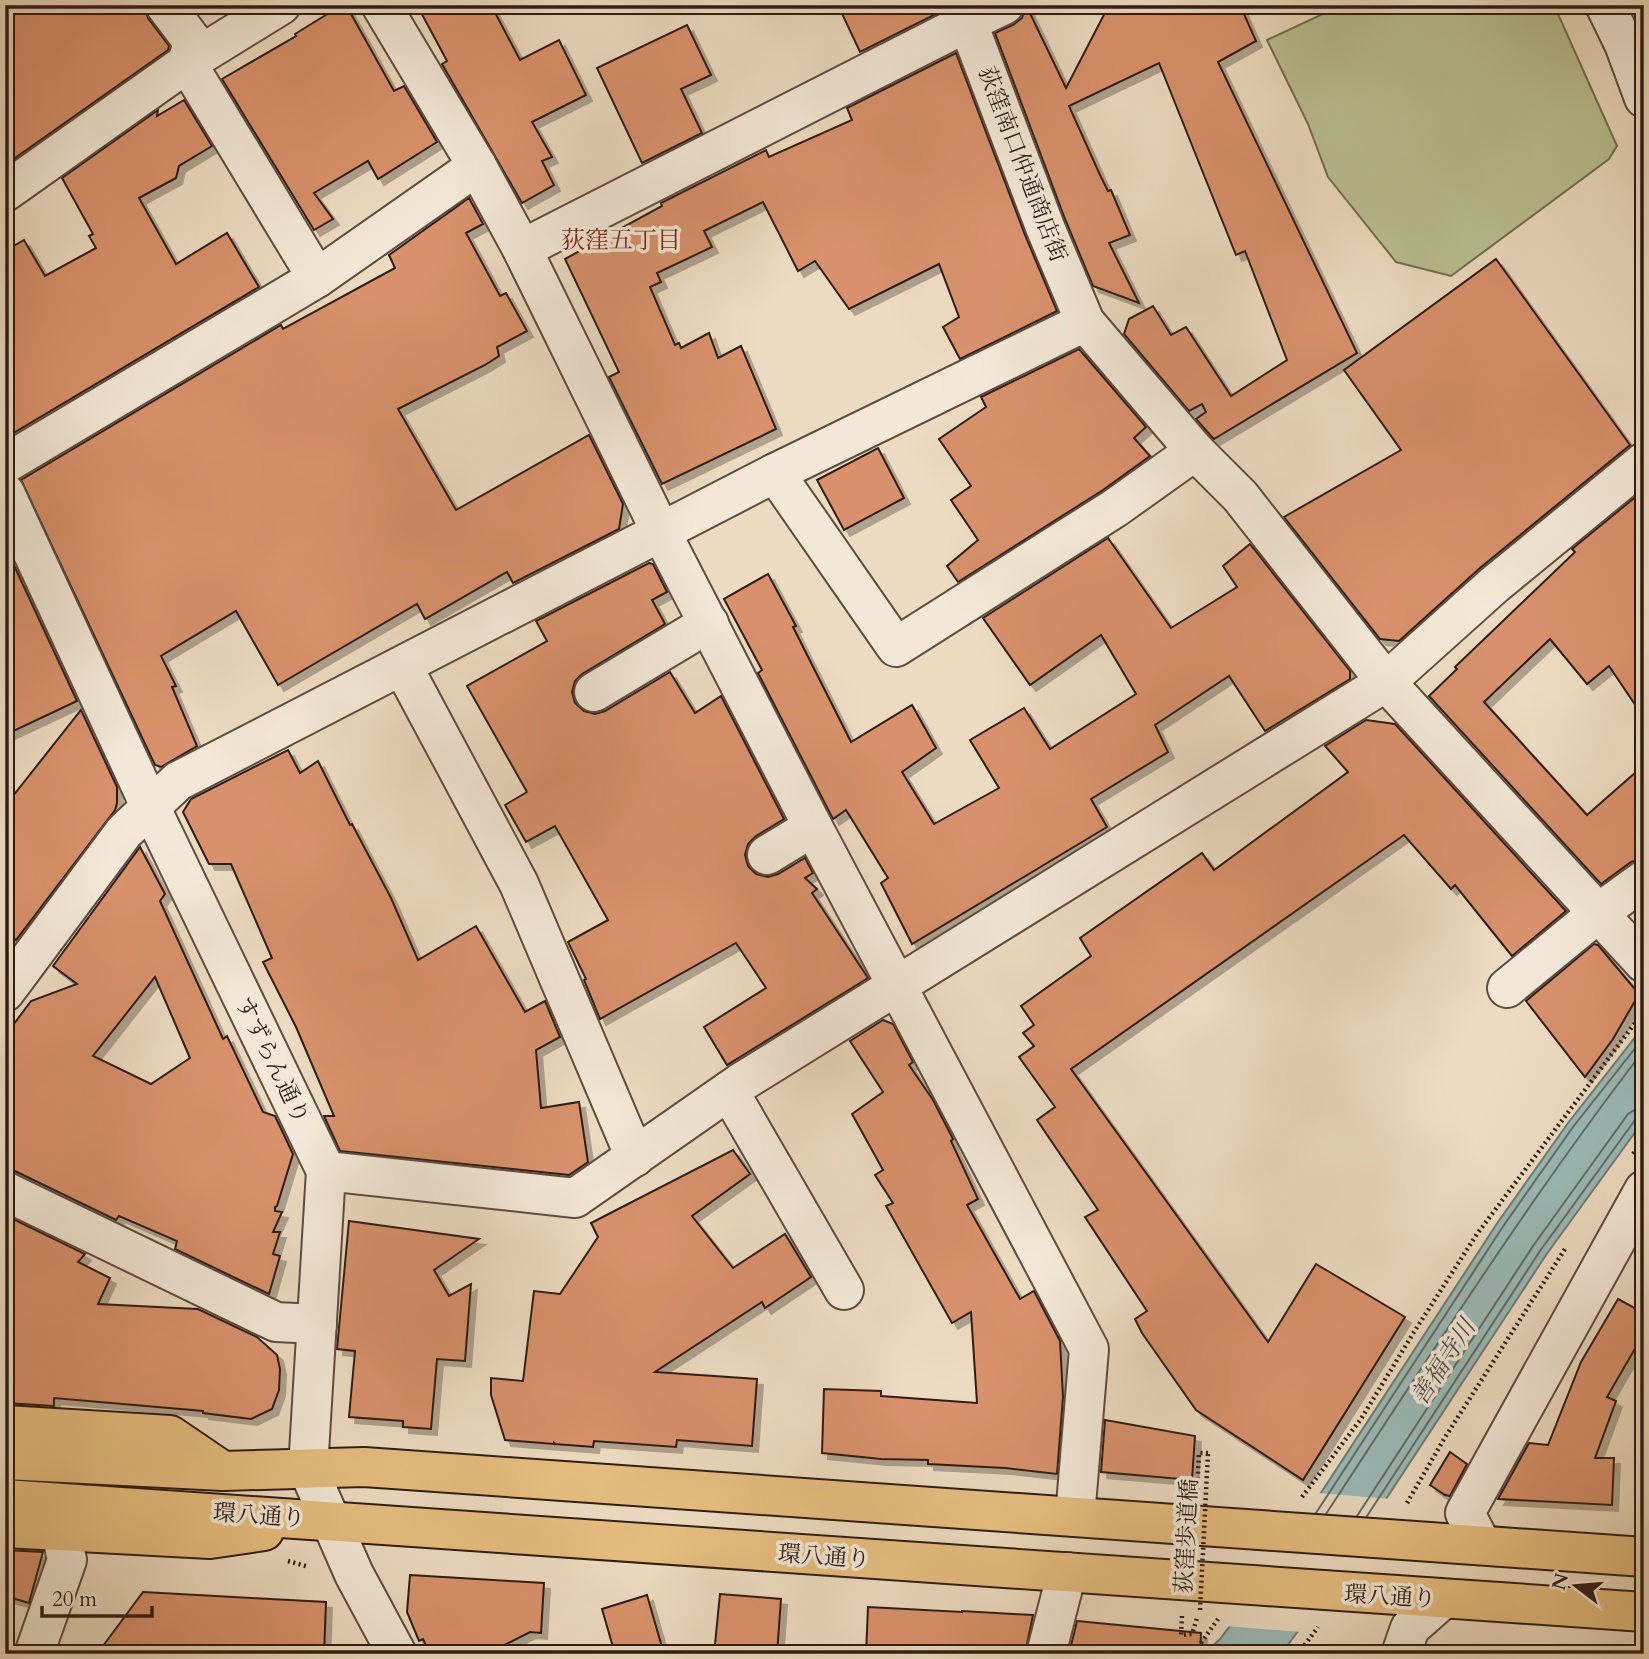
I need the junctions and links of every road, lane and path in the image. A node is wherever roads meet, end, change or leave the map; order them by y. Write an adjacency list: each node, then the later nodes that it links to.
1 (165, 5): 8 (street)
2 (281, 5): 8 (street)
3 (381, 5): 10 (street)
4 (1004, 5): 6 (street)
5 (1605, 5): 7 (street)
6 (965, 13): 12 (street); 14 (street, 荻窪南口仲通商店街)
7 (1634, 40): 9 (street)
8 (187, 63): 11 (street); 13 (street)
9 (1644, 98)
10 (477, 166): 12 (street); 13 (street)
11 (5, 192)
12 (522, 249): 20 (street)
13 (317, 278): 17 (street)
14 (1085, 322): 15 (street, 荻窪南口仲通商店街); 18 (street)
15 (1195, 451): 18 (street); 23 (street, 荻窪南口仲通商店街)
16 (1644, 462): 23 (street)
17 (5, 464)
18 (775, 473): 20 (street)
19 (5, 493): 25 (street, すずらん通り)
20 (674, 526): 21 (street); 22 (street)
21 (709, 623): 24 (street); 26 (street)
22 (403, 667): 25 (street); 38 (street)
23 (1386, 682): 29 (street, 荻窪南口仲通商店街); 32 (street)
24 (594, 692)
25 (150, 806): 30 (street); 39 (street, すずらん通り)
26 (813, 827): 27 (street); 32 (street)
27 (767, 855)
28 (1644, 880): 29 (street)
29 (1598, 914): 31 (street, 荻窪南口仲通商店街); 33 (street)
30 (17, 953): 34 (street)
31 (1644, 963)
32 (897, 986): 36 (street); 53 (street)
33 (1507, 988)
34 (5, 992)
35 (1644, 1011): 52 (path)
36 (729, 1091): 38 (street); 43 (street)
37 (1644, 1141): 40 (path)
38 (635, 1157): 39 (street)
39 (326, 1171): 44 (street, すずらん通り)
40 (1634, 1177): 57 (street)
41 (5, 1191): 44 (street)
42 (1570, 1241): 51 (path)
43 (844, 1290)
44 (317, 1324): 47 (street, すずらん通り)
45 (5, 1425): 48 (main road)
46 (5, 1460): 48 (main road, 環八通り)
47 (308, 1469): 48 (main road, 環八通り); 53 (main road, 環八通り); 54 (street, すずらん通り)
48 (223, 1471)
49 (1197, 1490): 63 (path, 荻窪歩道橋, bridge)
50 (5, 1499): 54 (main road, 環八通り)
51 (1405, 1508)
52 (1293, 1515): 53 (main road, 環八通り); 57 (main road, 環八通り)
53 (1075, 1517)
54 (331, 1520): 56 (main road); 59 (main road, 環八通り); 66 (street, すずらん通り)
55 (5, 1528): 56 (main road)
56 (61, 1532): 65 (street)
57 (1481, 1544): 58 (main road, 環八通り)
58 (1644, 1557)
59 (1067, 1572): 61 (main road, 環八通り); 67 (street)
60 (1443, 1599): 61 (main road, 環八通り); 62 (main road, 環八通り); 70 (street)
61 (1329, 1608): 69 (path)
62 (1644, 1612)
63 (1182, 1615)
64 (1219, 1618): 68 (path)
65 (34, 1654)
66 (397, 1654)
67 (1046, 1654)
68 (1189, 1654)
69 (1298, 1654)
70 (1401, 1654)

